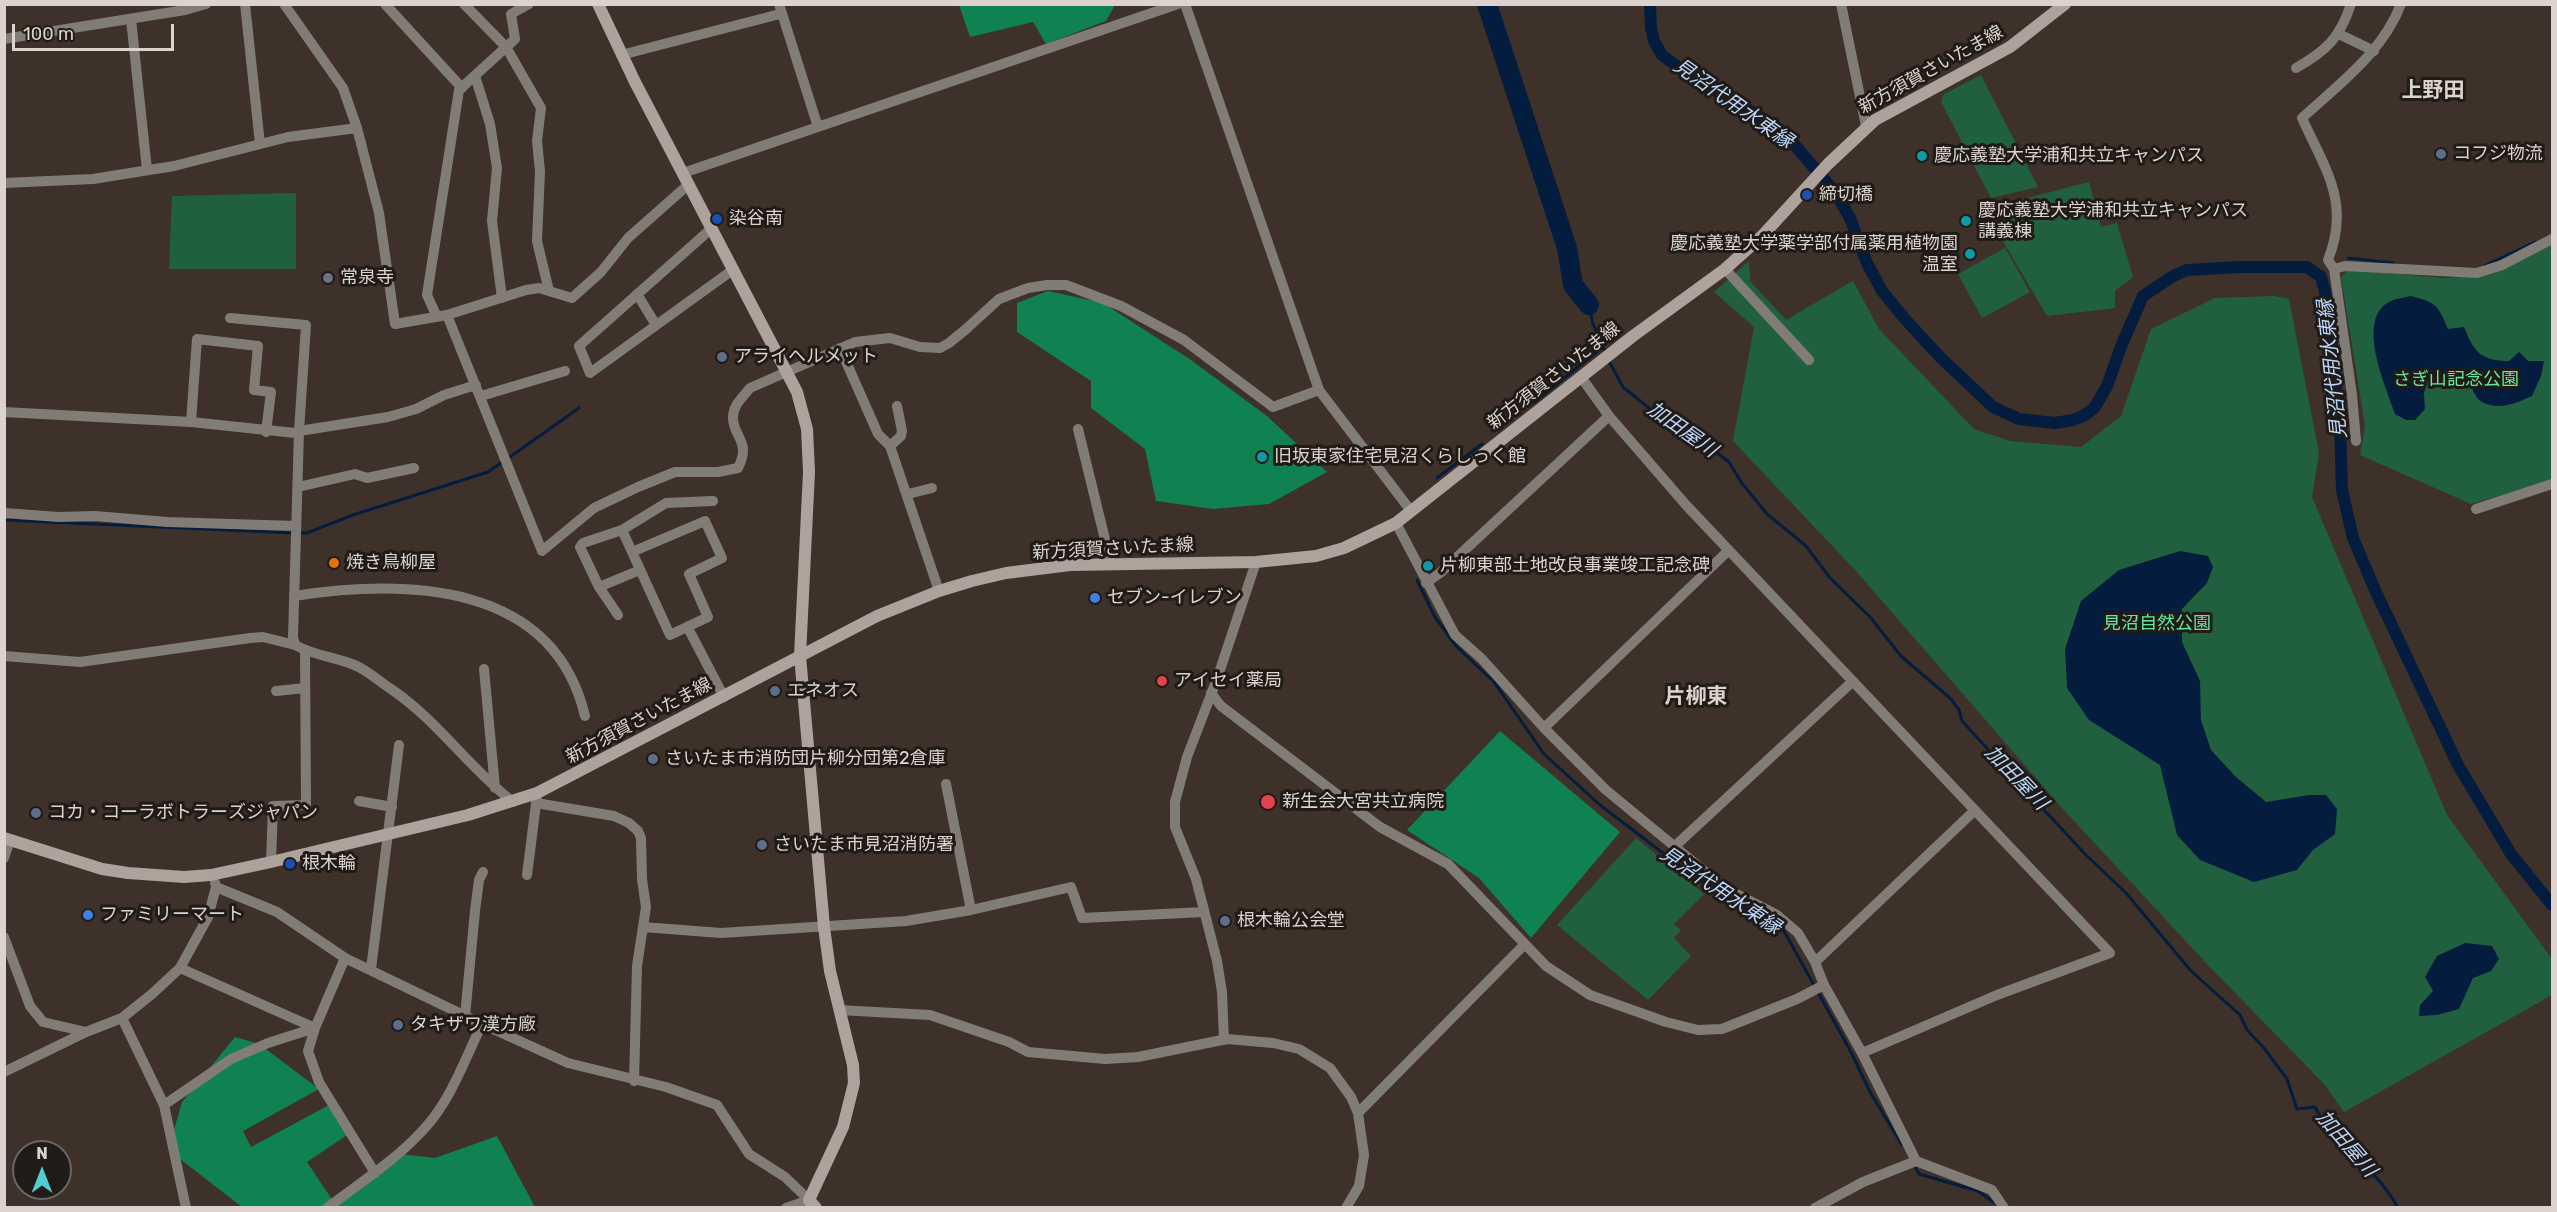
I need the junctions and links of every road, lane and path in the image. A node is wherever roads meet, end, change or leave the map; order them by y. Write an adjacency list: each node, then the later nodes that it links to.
1 (206, 4): 15 (street)
2 (245, 4): 27 (street)
3 (284, 4): 26 (street)
4 (385, 4): 23 (street)
5 (465, 4): 18 (street)
6 (528, 4): 18 (street)
7 (598, 4): 20 (main road)
8 (1178, 4): 25 (street)
9 (1185, 4): 48 (street)
10 (1841, 4): 24 (street)
11 (2066, 4): 24 (main road, 新方須賀さいたま線)
12 (2351, 4): 16 (street)
13 (2401, 4): 19 (street)
14 (779, 9): 20 (street); 25 (street)
15 (131, 19): 17 (street); 28 (street)
16 (2339, 34): 19 (street); 21 (street)
17 (4, 39)
18 (506, 47): 22 (street); 36 (street)
19 (2374, 51): 35 (street)
20 (621, 55): 29 (main road)
21 (2296, 68)
22 (475, 76): 23 (street); 38 (street)
23 (462, 87): 39 (street)
24 (1866, 126): 33 (main road, 新方須賀さいたま線)
25 (818, 127): 29 (street)
26 (357, 128): 27 (street); 39 (street)
27 (260, 144): 28 (street)
28 (147, 170): 30 (street)
29 (686, 178): 31 (main road); 36 (street)
30 (4, 183)
31 (712, 228): 34 (main road); 37 (street)
32 (2553, 239): 35 (street)
33 (1725, 268): 43 (street); 46 (main road, 新方須賀さいたま線)
34 (734, 269): 41 (street); 45 (main road)
35 (2334, 269): 57 (street)
36 (549, 291): 38 (street)
37 (637, 294): 41 (street); 41 (street)
38 (502, 298): 39 (street)
39 (442, 316): 47 (street)
40 (230, 318): 55 (street)
41 (656, 325)
42 (840, 348): 45 (street); 48 (street); 58 (street)
43 (1809, 360)
44 (565, 372): 49 (street)
45 (787, 372): 49 (street); 84 (main road)
46 (1581, 377): 52 (street); 66 (main road, 新方須賀さいたま線)
47 (476, 385): 49 (street); 55 (street)
48 (1319, 390): 66 (street)
49 (481, 396)
50 (897, 406): 58 (street)
51 (4, 412): 53 (street)
52 (1609, 416): 71 (street); 76 (street)
53 (192, 422): 56 (street); 56 (street)
54 (1078, 429): 74 (street)
55 (299, 431): 56 (street); 61 (street)
56 (267, 432)
57 (2356, 441)
58 (890, 446): 63 (street)
59 (414, 468): 61 (street)
60 (2553, 484): 65 (street)
61 (298, 487): 69 (street)
62 (932, 488): 63 (street)
63 (908, 494): 78 (street)
64 (713, 501): 70 (street)
65 (2476, 509)
66 (1411, 511): 68 (main road, 新方須賀さいたま線)
67 (4, 513): 69 (street)
68 (1396, 523): 73 (main road, 新方須賀さいたま線); 76 (street)
69 (296, 526): 79 (street)
70 (622, 530): 72 (street); 77 (street)
71 (1729, 550): 86 (street); 92 (street)
72 (632, 552): 75 (street); 81 (street)
73 (1256, 562): 74 (main road, 新方須賀さいたま線); 89 (street)
74 (1111, 564): 78 (main road, 新方須賀さいたま線)
75 (640, 570): 77 (street); 81 (street)
76 (1426, 583): 92 (street)
77 (599, 587): 80 (street)
78 (939, 591): 84 (main road, 新方須賀さいたま線)
79 (294, 596): 82 (street); 91 (street)
80 (618, 615)
81 (688, 628): 90 (street)
82 (300, 648): 83 (street); 87 (street); 95 (street)
83 (4, 656)
84 (800, 656): 90 (main road, 新方須賀さいたま線); 113 (main road)
85 (484, 669): 95 (street)
86 (1853, 681): 100 (street); 103 (street)
87 (305, 688): 88 (street); 105 (street)
88 (276, 691)
89 (1211, 693): 111 (street); 115 (street)
90 (724, 697): 96 (main road, 新方須賀さいたま線)
91 (585, 716)
92 (1544, 728): 103 (street)
93 (399, 746): 99 (street)
94 (946, 784): 110 (street)
95 (495, 788): 98 (street)
96 (537, 798): 98 (main road, 新方須賀さいたま線); 108 (street); 112 (street)
97 (359, 801): 99 (street)
98 (513, 802): 101 (main road, 新方須賀さいたま線)
99 (392, 807): 101 (street)
100 (1975, 810): 117 (street); 128 (street)
101 (388, 834): 105 (main road, 新方須賀さいたま線); 119 (street)
102 (7, 839): 104 (street); 107 (main road, 新方須賀さいたま線)
103 (1674, 847): 117 (street)
104 (4, 858)
105 (271, 862): 107 (main road, 新方須賀さいたま線)
106 (483, 872): 122 (street)
107 (211, 874): 109 (street)
108 (527, 875)
109 (216, 887): 116 (street); 118 (street)
110 (970, 910): 111 (street); 113 (street)
111 (1204, 912): 127 (street)
112 (643, 927): 113 (street); 130 (street)
113 (824, 927): 121 (main road)
114 (4, 937): 126 (street)
115 (1524, 945): 120 (street); 132 (street)
116 (345, 958): 119 (street); 125 (street)
117 (1815, 962): 120 (street)
118 (180, 968): 123 (street); 125 (street)
119 (371, 969): 122 (street)
120 (1824, 985): 128 (street)
121 (839, 1010): 127 (street); 135 (main road)
122 (465, 1016): 124 (street)
123 (122, 1018): 126 (street); 131 (street)
124 (482, 1024): 130 (street); 134 (street)
125 (315, 1028): 131 (street); 134 (street)
126 (86, 1032): 129 (street)
127 (1224, 1040): 132 (street)
128 (1862, 1053): 133 (street)
129 (4, 1072)
130 (634, 1081): 135 (street)
131 (164, 1105): 136 (street)
132 (1358, 1113): 139 (street)
133 (1916, 1161): 140 (street); 141 (street)
134 (375, 1173): 137 (street)
135 (812, 1204): 138 (street)
136 (186, 1208)
137 (327, 1208)
138 (786, 1208)
139 (1346, 1208)
140 (1815, 1208)
141 (2004, 1208)

